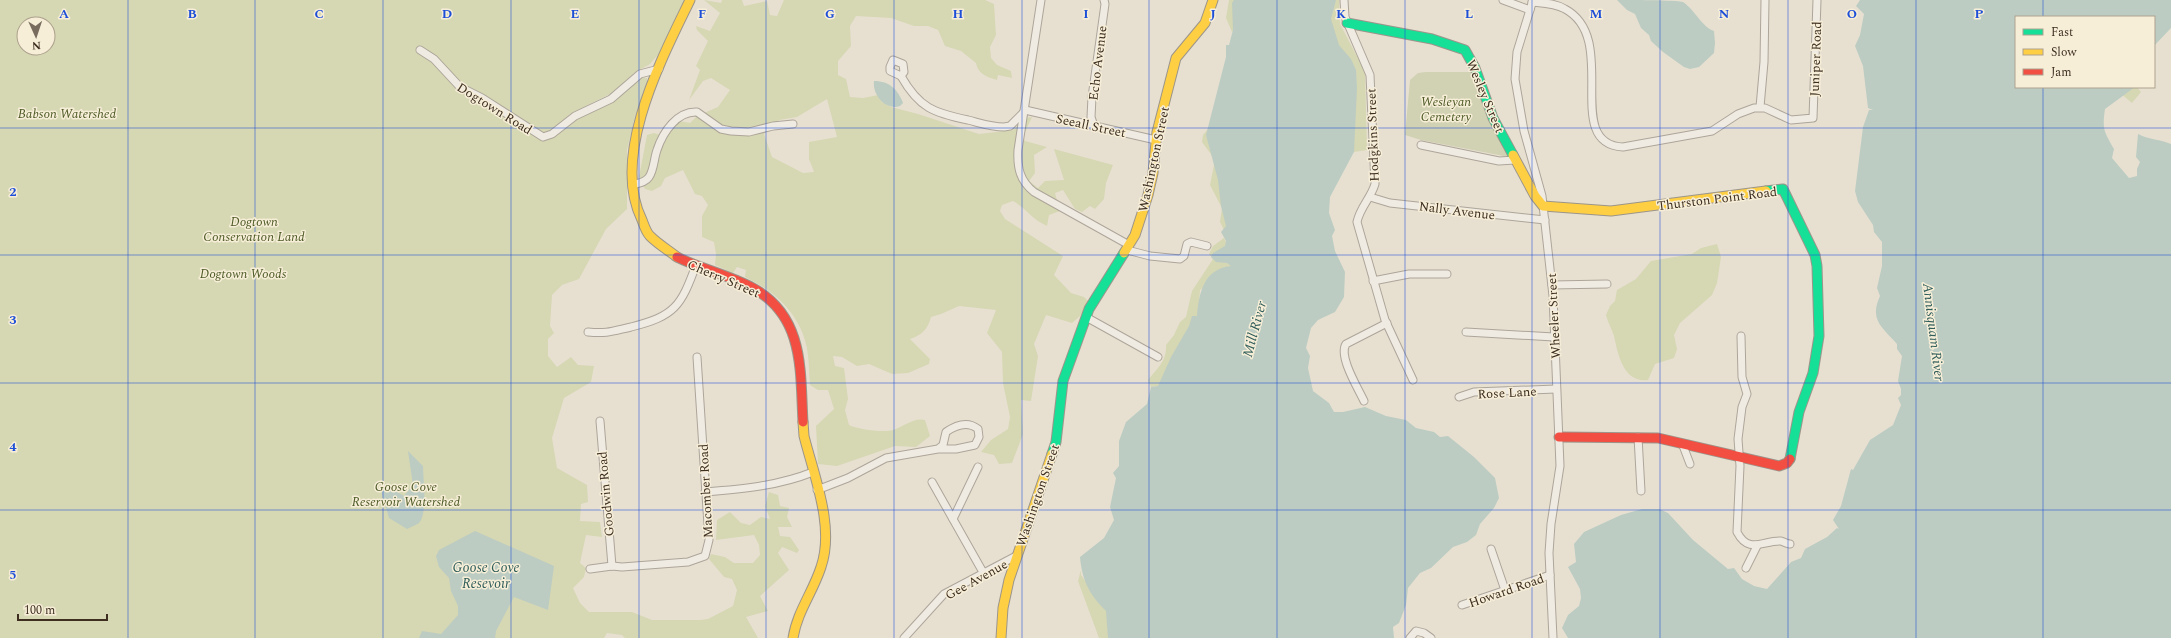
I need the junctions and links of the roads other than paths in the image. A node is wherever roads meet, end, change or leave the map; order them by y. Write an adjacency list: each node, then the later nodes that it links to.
1 (690, 0): 13 (street, Cherry Street)
2 (1041, 0): 16 (street)
3 (1104, 0): 18 (street, Echo Avenue)
4 (1213, 0): 19 (street, Washington Street)
5 (1344, 0): 11 (street, Hodgkins Street)
6 (1503, 0): 10 (street)
7 (1765, 0): 15 (street)
8 (1817, 0): 15 (street, Juniper Road)
9 (1533, 1): 10 (street, Wheeler Street); 15 (street)
10 (1530, 10): 24 (street, Wheeler Street)
11 (1347, 23): 21 (street, Wesley Street); 23 (street, Hodgkins Street)
12 (420, 50): 13 (street, Dogtown Road)
13 (659, 68): 22 (street, Cherry Street)
14 (901, 76): 16 (street)
15 (1760, 107)
16 (1025, 110): 18 (street, Seeall Street); 27 (street)
17 (793, 124): 22 (street)
18 (1094, 126): 19 (street, Seeall Street)
19 (1156, 140): 27 (street, Washington Street)
20 (1421, 145): 21 (street)
21 (1515, 160): 24 (street, Wesley Street)
22 (632, 185): 28 (street, Cherry Street)
23 (1370, 197): 25 (street, Nally Avenue); 30 (street, Hodgkins Street)
24 (1543, 206): 25 (street, Wheeler Street); 50 (street, Thurston Point Road)
25 (1545, 220): 32 (street, Wheeler Street)
26 (1207, 246): 27 (street)
27 (1128, 248): 33 (street, Washington Street)
28 (696, 265): 35 (street); 53 (street, Cherry Street)
29 (1447, 274): 30 (street)
30 (1374, 281): 34 (street, Hodgkins Street)
31 (1607, 284): 32 (street)
32 (1552, 285): 38 (street, Wheeler Street)
33 (1086, 317): 40 (street); 62 (street, Washington Street)
34 (1387, 323): 41 (street, Hodgkins Street); 44 (street)
35 (588, 332)
36 (1466, 332): 38 (street)
37 (1741, 336): 50 (street)
38 (1554, 337): 42 (street, Wheeler Street)
39 (697, 357): 56 (street, Macomber Road)
40 (1158, 357)
41 (1413, 380)
42 (1556, 389): 43 (street, Rose Lane); 46 (street, Wheeler Street)
43 (1459, 397)
44 (1364, 401)
45 (600, 421): 63 (street, Goodwin Road)
46 (1559, 437): 47 (street, Thurston Point Road); 67 (street, Wheeler Street)
47 (1638, 437): 48 (street, Thurston Point Road); 57 (street)
48 (1682, 443): 50 (street, Thurston Point Road); 51 (street)
49 (938, 449): 49 (street); 55 (street)
50 (1738, 455): 60 (street)
51 (1690, 464)
52 (978, 467): 58 (street)
53 (813, 472): 55 (street, Cherry Street); 56 (street)
54 (932, 482): 58 (street)
55 (817, 490): 70 (street, Cherry Street)
56 (705, 492): 63 (street, Macomber Road)
57 (1641, 492)
58 (953, 519): 66 (street)
59 (1790, 544): 60 (street)
60 (1757, 546): 64 (street)
61 (1491, 549): 68 (street)
62 (1016, 556): 66 (street, Gee Avenue); 72 (street, Washington Street)
63 (612, 566): 65 (street, Macomber Road)
64 (1746, 568)
65 (590, 570)
66 (984, 574): 71 (street, Gee Avenue)
67 (1550, 575): 68 (street, Howard Road); 75 (street, Wheeler Street)
68 (1505, 590): 69 (street, Howard Road)
69 (1462, 605)
70 (794, 638)
71 (904, 638)
72 (1001, 638)
73 (1410, 638): 74 (street)
74 (1431, 638)
75 (1553, 638)

